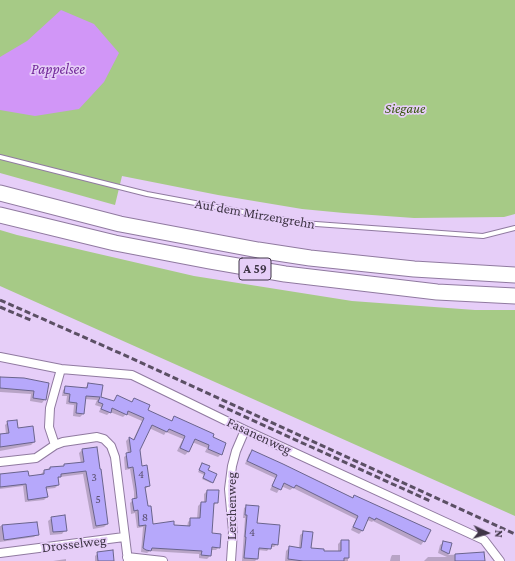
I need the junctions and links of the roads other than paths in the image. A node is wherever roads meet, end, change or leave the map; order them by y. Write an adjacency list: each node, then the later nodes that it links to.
1 (0, 157): 4 (lane, Auf dem Mirzengrehn)
2 (0, 193): 5 (highway, A 59)
3 (0, 215): 6 (highway, A 59)
4 (515, 228)
5 (515, 275)
6 (515, 296)
7 (0, 357): 8 (street, Fasanenweg)
8 (61, 369): 9 (street, Fasanenweg); 10 (street)
9 (245, 430): 16 (street, Lerchenweg); 17 (street, Fasanenweg)
10 (55, 445): 11 (street); 12 (street)
11 (0, 462)
12 (124, 537): 13 (street, Drosselweg); 14 (street)
13 (0, 554)
14 (127, 559): 15 (street)
15 (163, 561)
16 (231, 561)
17 (500, 561)

